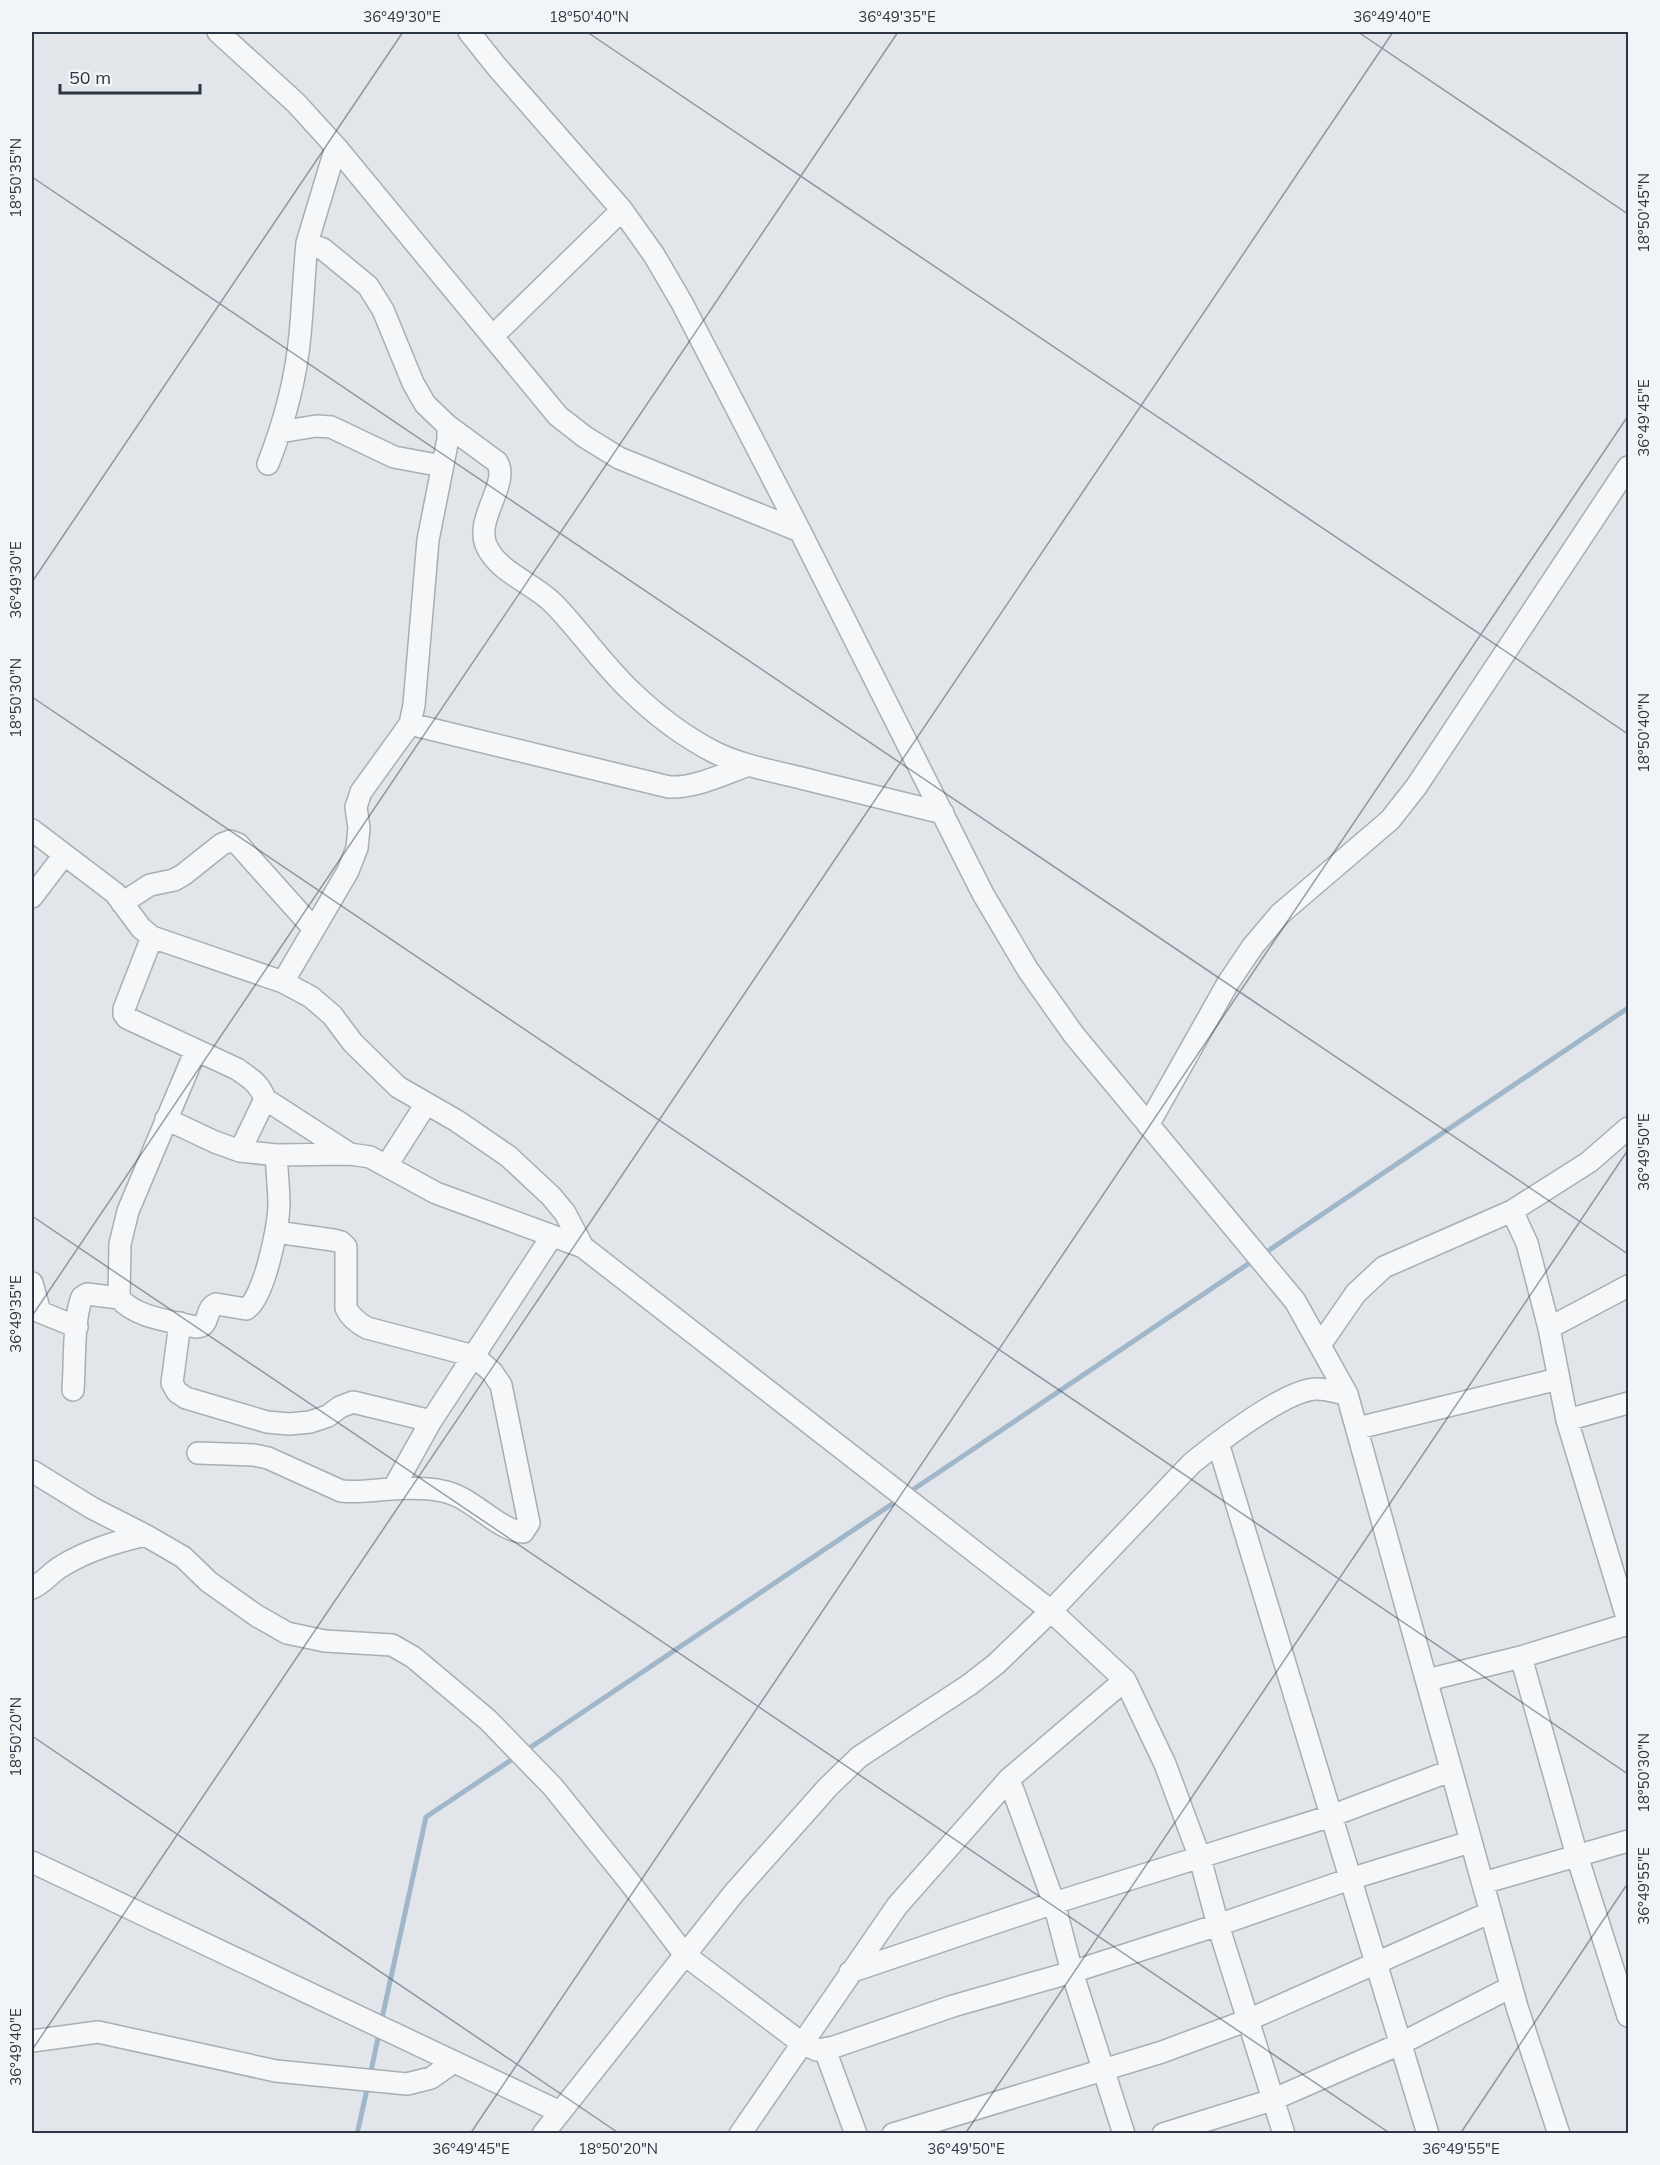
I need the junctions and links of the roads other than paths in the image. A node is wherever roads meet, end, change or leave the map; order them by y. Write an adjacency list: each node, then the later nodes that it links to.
1 (218, 32): 3 (street)
2 (470, 32): 4 (street)
3 (336, 147): 5 (street); 6 (street)
4 (622, 210): 6 (street); 12 (street)
5 (307, 243): 7 (street); 8 (street)
6 (493, 336): 12 (street)
7 (448, 426): 10 (street); 14 (street)
8 (280, 432): 9 (street); 10 (street)
9 (268, 464)
10 (442, 466): 13 (street)
11 (1629, 467): 27 (street)
12 (801, 531): 15 (street)
13 (410, 724): 14 (street); 20 (street)
14 (749, 765): 15 (street)
15 (942, 813): 27 (street)
16 (32, 831): 17 (street)
17 (64, 855): 18 (street); 19 (street)
18 (32, 897)
19 (122, 903): 20 (street); 21 (street)
20 (314, 929): 22 (street)
21 (152, 937): 22 (street); 23 (street)
22 (283, 982): 25 (street)
23 (196, 1050): 24 (street); 26 (street)
24 (265, 1099): 29 (street); 30 (street)
25 (426, 1104): 32 (street); 36 (street)
26 (166, 1119): 29 (street); 39 (street)
27 (1148, 1125): 43 (street)
28 (1629, 1128): 33 (street)
29 (240, 1151): 31 (street)
30 (350, 1154): 31 (street); 32 (street)
31 (276, 1155): 34 (street)
32 (387, 1165): 35 (street)
33 (1512, 1211): 42 (street); 43 (street)
34 (276, 1232): 40 (street); 44 (street)
35 (552, 1236): 36 (street); 44 (street)
36 (582, 1247): 58 (street)
37 (32, 1283): 41 (street)
38 (1629, 1286): 42 (street)
39 (119, 1298): 40 (street); 41 (street)
40 (180, 1323): 50 (street)
41 (77, 1327): 46 (street)
42 (1549, 1328): 45 (street)
43 (1320, 1345): 47 (street)
44 (474, 1356): 50 (street); 55 (street)
45 (1558, 1379): 49 (street); 51 (street)
46 (73, 1390)
47 (1347, 1394): 51 (street); 52 (street)
48 (1629, 1403): 49 (street)
49 (1568, 1420): 59 (street)
50 (431, 1421): 55 (street)
51 (1358, 1428): 62 (street)
52 (1218, 1443): 58 (street); 65 (street)
53 (198, 1453): 55 (street)
54 (32, 1470): 56 (street)
55 (393, 1489)
56 (146, 1535): 57 (street); 76 (street)
57 (32, 1588)
58 (1051, 1611): 61 (street); 76 (street)
59 (1629, 1622): 60 (street)
60 (1521, 1657): 62 (street); 68 (street)
61 (1125, 1680): 64 (street); 69 (street)
62 (1427, 1680): 63 (street)
63 (1450, 1771): 65 (street); 67 (street)
64 (1009, 1779): 73 (street); 78 (street)
65 (1331, 1816): 69 (street); 71 (street)
66 (1629, 1841): 68 (street)
67 (1470, 1842): 71 (street); 72 (street)
68 (1577, 1856): 72 (street); 81 (street)
69 (1200, 1858): 73 (street); 75 (street)
70 (32, 1862): 87 (street)
71 (1350, 1879): 75 (street); 77 (street)
72 (1483, 1883): 74 (street)
73 (1054, 1903): 78 (street); 79 (street)
74 (1491, 1912): 77 (street); 80 (street)
75 (1218, 1925): 79 (street); 82 (street)
76 (685, 1955): 84 (street); 90 (street)
77 (1376, 1963): 82 (street); 85 (street)
78 (850, 1972): 84 (street)
79 (1072, 1972): 86 (street); 88 (street)
80 (1511, 1987): 85 (street); 99 (street)
81 (1629, 2016)
82 (1248, 2020): 88 (street); 89 (street)
83 (32, 2041): 87 (street)
84 (803, 2044): 86 (street); 92 (street)
85 (1400, 2044): 89 (street); 98 (street)
86 (825, 2050): 93 (street)
87 (454, 2062): 90 (street)
88 (1103, 2070): 94 (street); 95 (street)
89 (1272, 2100): 96 (street); 97 (street)
90 (560, 2112): 91 (street)
91 (543, 2133)
92 (740, 2133)
93 (856, 2133)
94 (893, 2133)
95 (1124, 2133)
96 (1163, 2133)
97 (1284, 2133)
98 (1428, 2133)
99 (1559, 2133)

